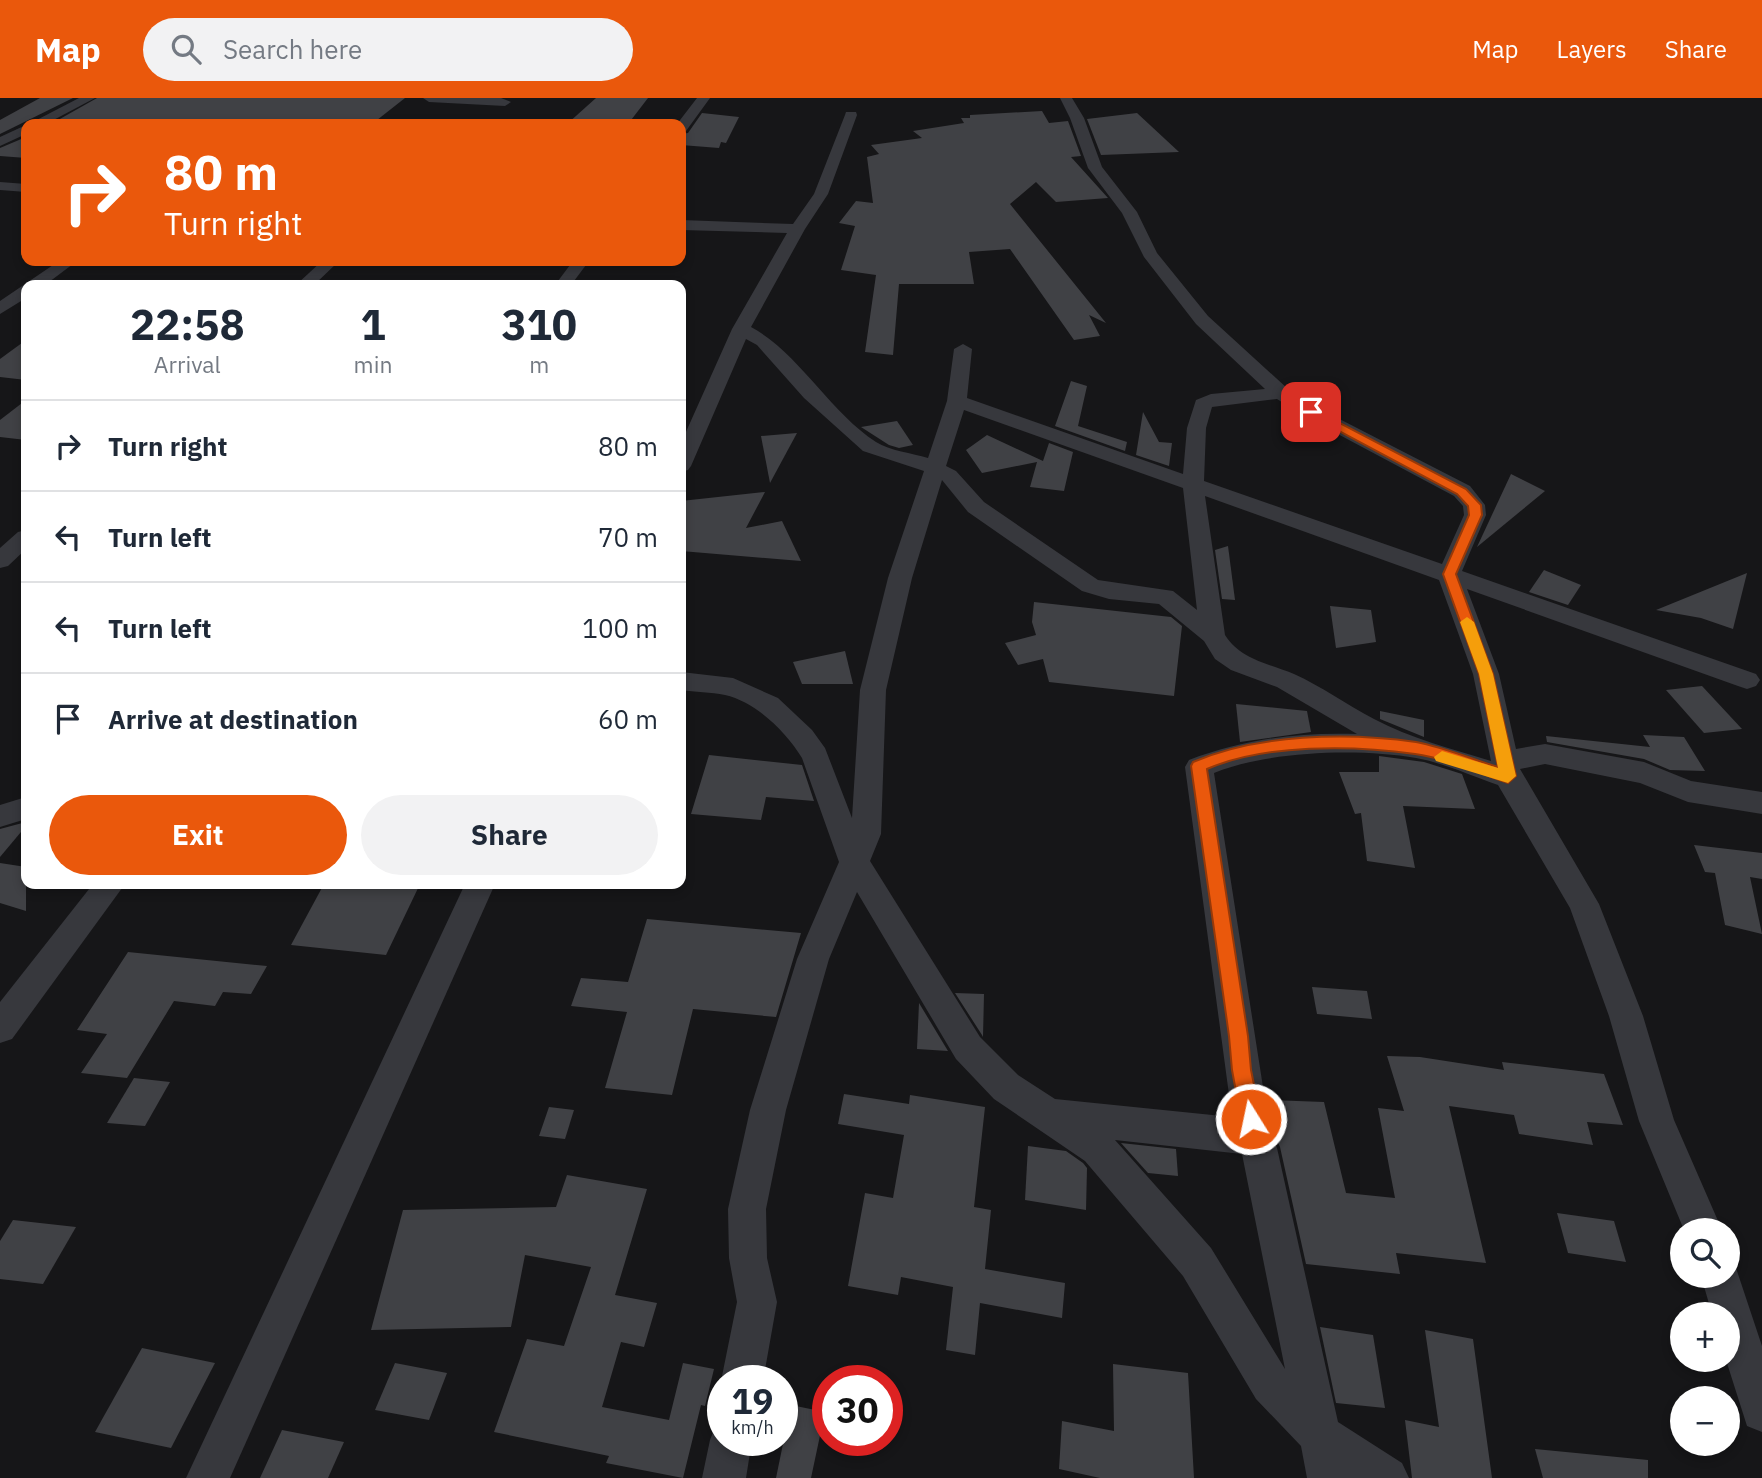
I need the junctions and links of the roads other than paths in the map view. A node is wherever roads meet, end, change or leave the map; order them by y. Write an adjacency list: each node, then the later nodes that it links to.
1 (89, 98): 8 (street)
2 (429, 98): 5 (street)
3 (704, 98): 9 (street)
4 (1066, 98): 24 (street)
5 (507, 100): 7 (street)
6 (851, 116): 15 (street)
7 (488, 117)
8 (46, 119)
9 (686, 121)
10 (21, 133): 11 (street)
11 (0, 142)
12 (0, 186): 13 (street)
13 (21, 188)
14 (686, 225): 15 (street)
15 (797, 229): 22 (street)
16 (62, 266): 18 (street)
17 (325, 266): 19 (street)
18 (41, 280)
19 (310, 280)
20 (21, 294): 21 (street)
21 (0, 309)
22 (741, 328): 26 (street); 27 (street)
23 (963, 349): 25 (street)
24 (1281, 393): 28 (street); 31 (street)
25 (957, 401): 27 (street); 28 (street)
26 (686, 454)
27 (935, 469): 32 (street); 40 (street)
28 (1193, 485): 31 (street); 32 (street)
29 (21, 542): 30 (street)
30 (0, 561)
31 (1449, 574): 33 (street); 36 (street)
32 (1213, 635): 35 (street)
33 (1747, 680)
34 (686, 682): 40 (street)
35 (1417, 748): 36 (street); 45 (street)
36 (1507, 770): 37 (street); 46 (street)
37 (1762, 803)
38 (21, 810): 39 (street)
39 (0, 816)
40 (854, 861): 44 (street); 48 (street)
41 (106, 889): 43 (street)
42 (478, 889): 52 (street)
43 (0, 1028)
44 (1049, 1115): 45 (street); 50 (street)
45 (1253, 1137): 50 (street)
46 (1698, 1218)
47 (1724, 1288): 49 (street)
48 (745, 1365)
49 (1762, 1411)
50 (1319, 1434): 54 (street); 55 (street)
51 (728, 1456): 53 (street)
52 (208, 1478)
53 (724, 1478)
54 (1328, 1478)
55 (1387, 1478)

